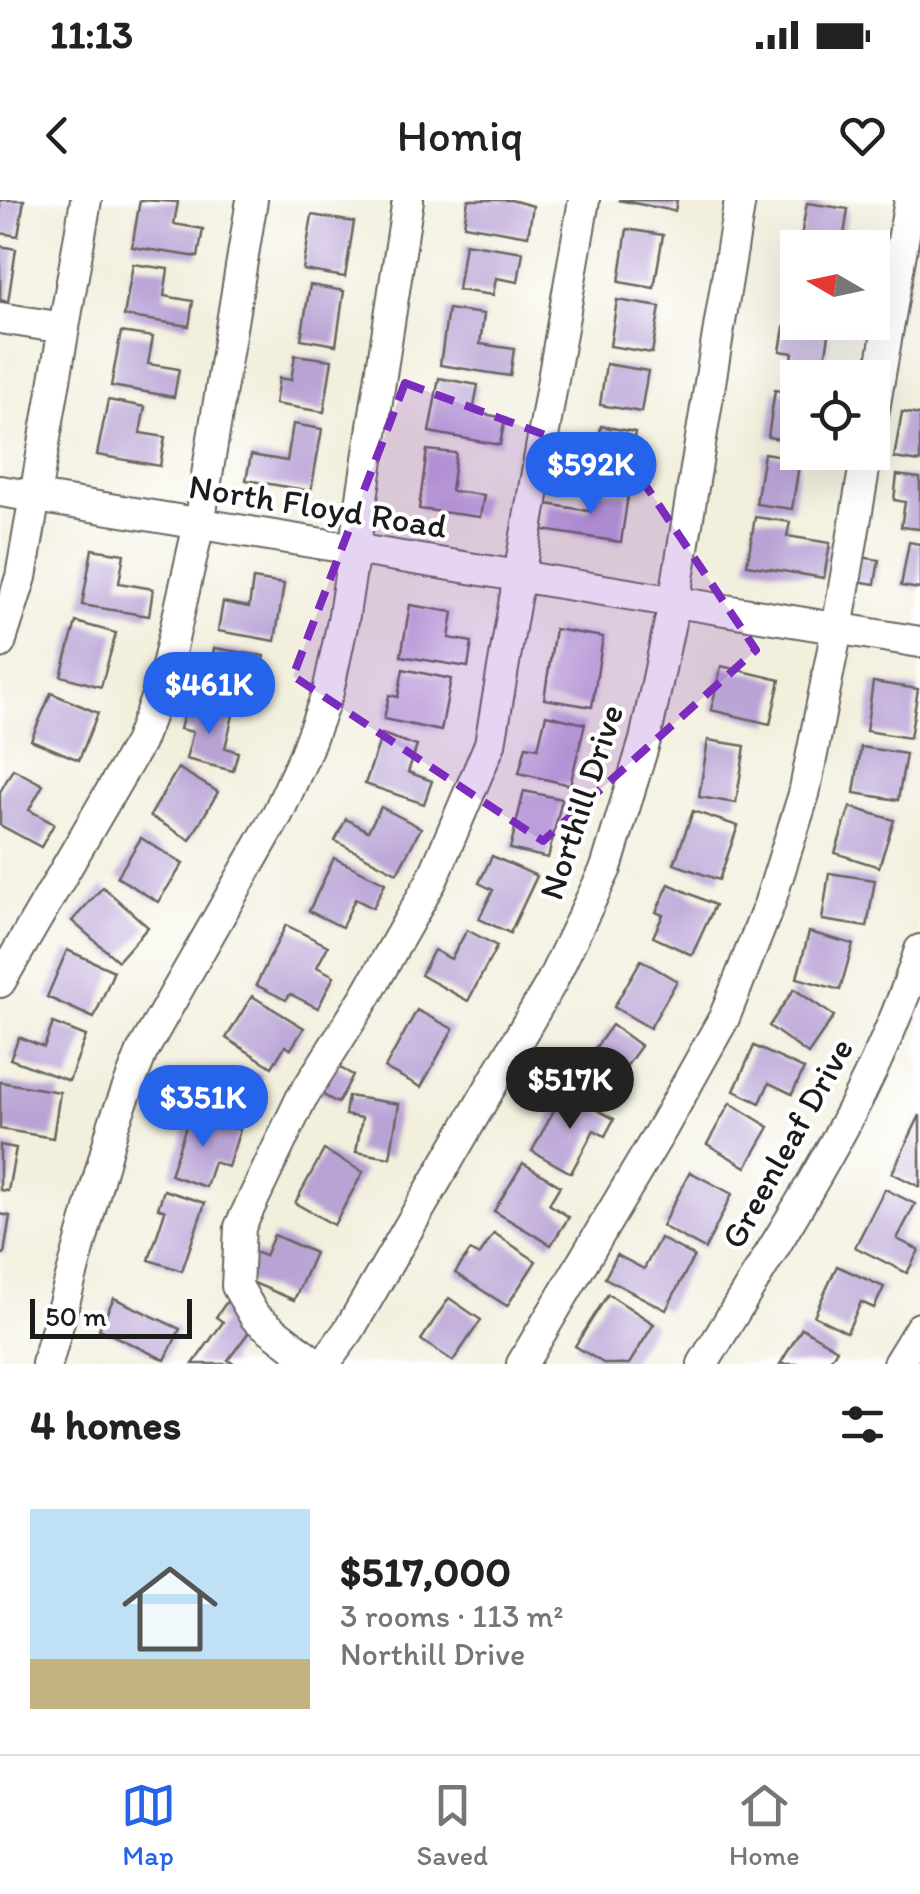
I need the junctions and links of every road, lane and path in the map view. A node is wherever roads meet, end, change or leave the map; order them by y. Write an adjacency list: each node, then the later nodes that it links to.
1 (86, 200): 8 (street)
2 (252, 200): 13 (street)
3 (408, 200): 14 (street)
4 (584, 200): 15 (street)
5 (740, 200): 16 (street, Northill Drive)
6 (910, 200): 9 (street)
7 (0, 318): 8 (street)
8 (64, 328): 12 (street)
9 (882, 360)
10 (864, 470): 17 (street)
11 (0, 491): 12 (street, North Floyd Road)
12 (34, 497): 13 (street, North Floyd Road); 19 (street)
13 (199, 524): 14 (street, North Floyd Road); 21 (street)
14 (352, 550): 15 (street, North Floyd Road); 23 (street)
15 (521, 578): 16 (street, North Floyd Road); 24 (street)
16 (674, 603): 17 (street, North Floyd Road); 25 (street, Northill Drive)
17 (837, 629): 18 (street, North Floyd Road); 26 (street)
18 (920, 642)
19 (0, 643)
20 (920, 950): 27 (street, Greenleaf Drive)
21 (0, 982)
22 (920, 1328): 28 (street)
23 (47, 1364)
24 (316, 1364)
25 (324, 1364)
26 (522, 1364)
27 (702, 1364)
28 (898, 1364)

